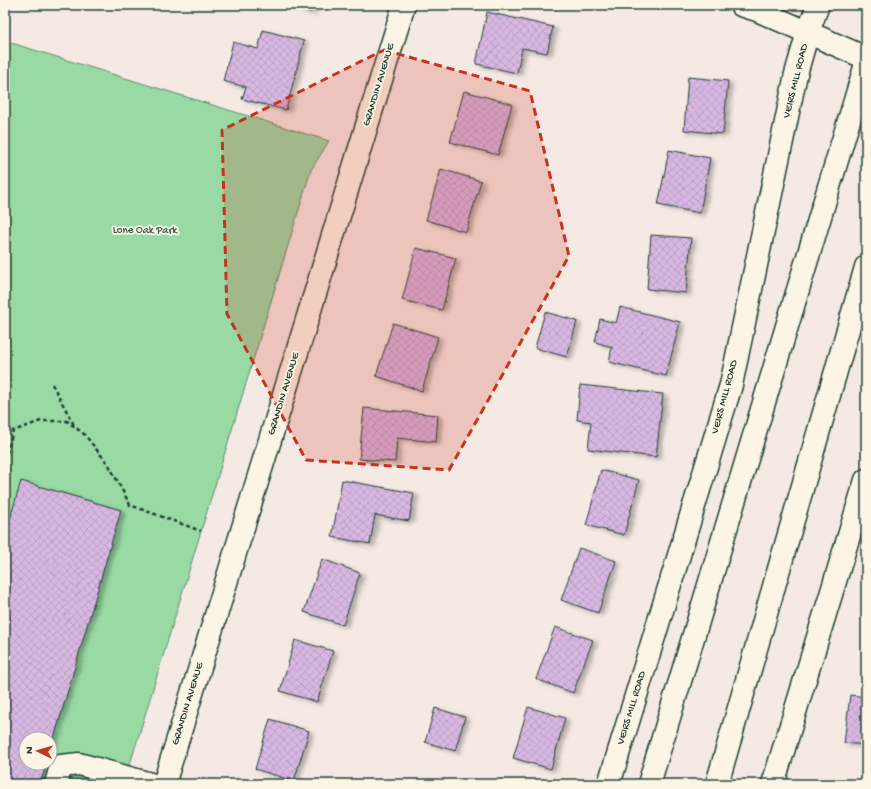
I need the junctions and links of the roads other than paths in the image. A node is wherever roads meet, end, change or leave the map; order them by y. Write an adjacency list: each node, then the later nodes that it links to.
1 (404, 5): 11 (street, GRANDIN AVENUE)
2 (741, 5): 4 (street)
3 (818, 5): 4 (street, VEIRS MILL ROAD)
4 (808, 32): 5 (street); 12 (street, VEIRS MILL ROAD)
5 (866, 58)
6 (866, 64): 13 (street)
7 (866, 267): 14 (street)
8 (866, 480): 15 (street)
9 (56, 784): 10 (street)
10 (151, 784)
11 (164, 784)
12 (609, 784)
13 (649, 784)
14 (717, 784)
15 (773, 784)

